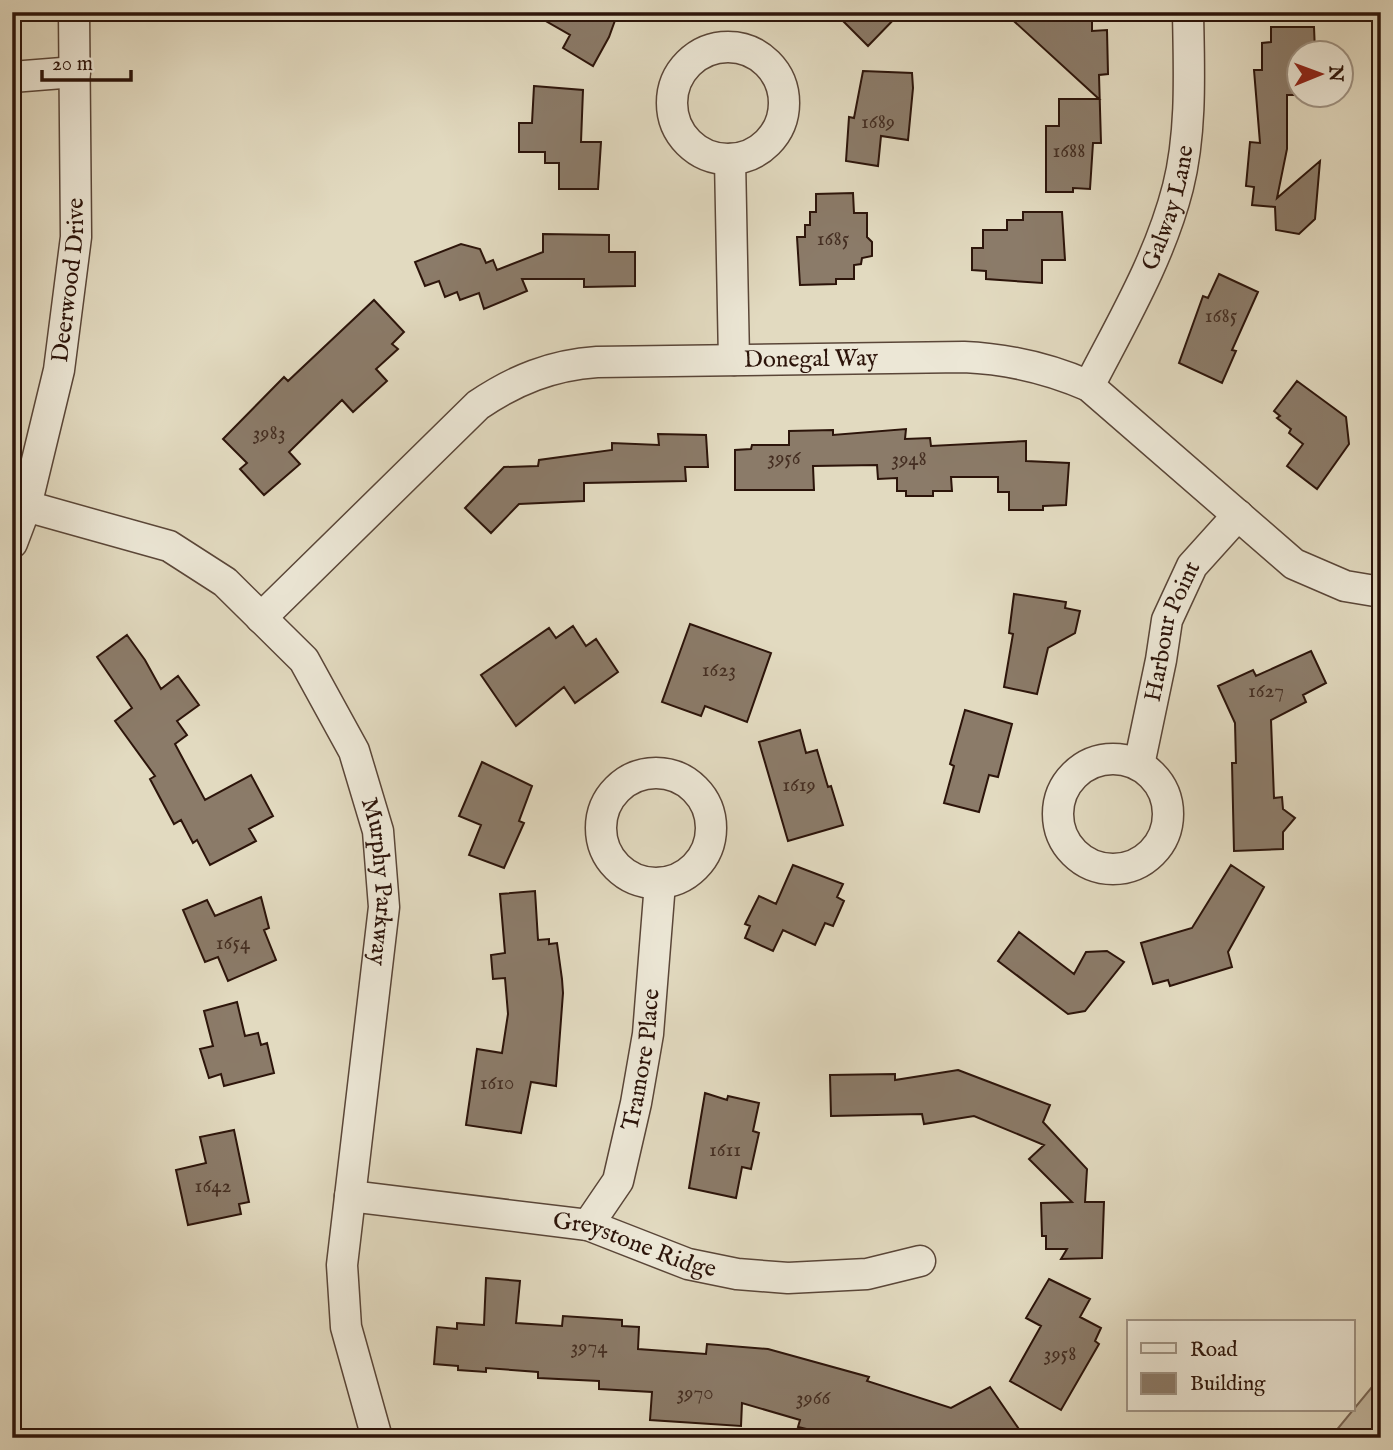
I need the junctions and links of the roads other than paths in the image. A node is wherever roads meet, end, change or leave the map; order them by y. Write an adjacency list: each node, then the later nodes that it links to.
1 (74, 12): 3 (street, Deerwood Drive)
2 (1188, 12): 7 (street, Galway Lane)
3 (75, 72): 4 (street); 8 (street, Deerwood Drive)
4 (12, 77)
5 (730, 159): 6 (street)
6 (734, 360): 7 (street, Donegal Way); 12 (street, Donegal Way)
7 (1089, 386): 9 (street, Donegal Way)
8 (26, 506): 10 (street, Deerwood Drive); 12 (street, Murphy Parkway)
9 (1238, 515): 11 (street, Donegal Way); 13 (street, Harbour Point)
10 (12, 542)
11 (1381, 592)
12 (261, 618): 15 (street, Murphy Parkway)
13 (1139, 765)
14 (660, 883): 16 (street, Tramore Place)
15 (350, 1196): 16 (street, Greystone Ridge); 18 (street, Murphy Parkway)
16 (588, 1225): 17 (street, Greystone Ridge)
17 (920, 1261)
18 (377, 1438)

